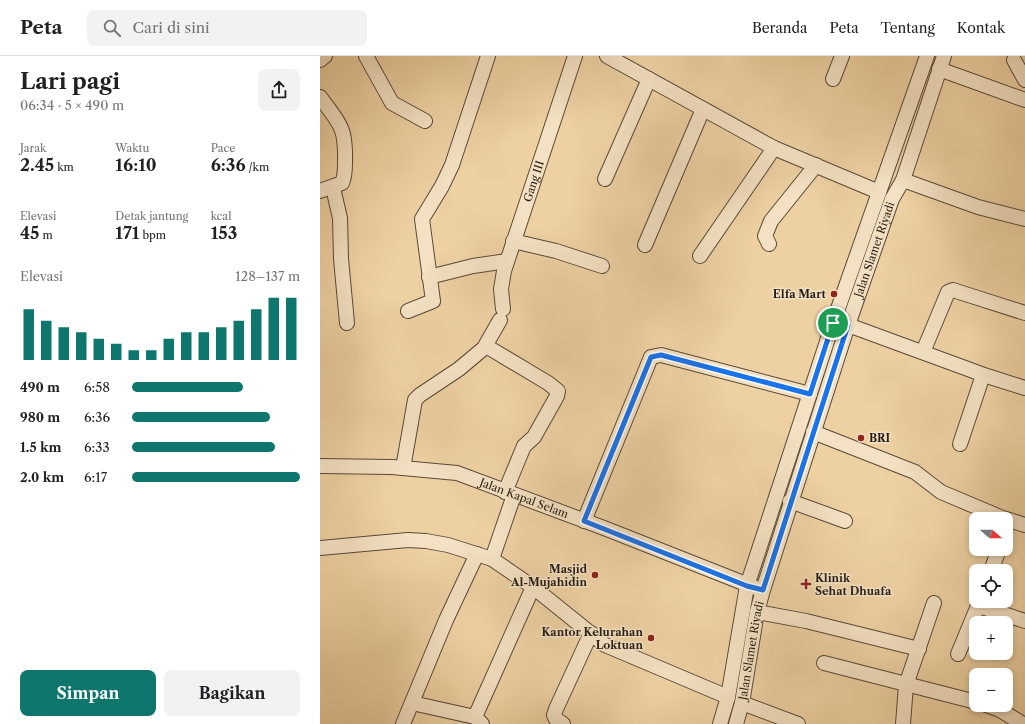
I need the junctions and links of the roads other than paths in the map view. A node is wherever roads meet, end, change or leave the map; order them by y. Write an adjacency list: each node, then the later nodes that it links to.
1 (326, 56): 9 (street)
2 (366, 56): 18 (street)
3 (488, 56): 32 (street)
4 (575, 56): 26 (street, Gang III)
5 (607, 56): 12 (street)
6 (842, 56): 13 (street)
7 (927, 56): 24 (street, Jalan Slamet Riyadi)
8 (944, 56): 11 (street, Jalan Slamet Riyadi)
9 (320, 60)
10 (1014, 60): 14 (street)
11 (939, 69): 16 (street); 22 (street, Jalan Slamet Riyadi)
12 (649, 79): 17 (street); 21 (street)
13 (833, 79)
14 (1025, 80)
15 (320, 97): 23 (street)
16 (1025, 100)
17 (703, 108): 19 (street); 28 (street)
18 (425, 122)
19 (774, 148): 20 (street); 29 (street)
20 (816, 166): 24 (street); 27 (street)
21 (605, 179)
22 (903, 180): 25 (street); 37 (street, Jalan Slamet Riyadi)
23 (326, 189): 35 (street)
24 (879, 192): 36 (street, Jalan Slamet Riyadi)
25 (1025, 219)
26 (513, 241): 30 (street, Gang III); 31 (street)
27 (769, 244)
28 (645, 245)
29 (700, 256)
30 (507, 261): 32 (street); 38 (street, Gang III)
31 (602, 266)
32 (429, 277): 33 (street)
33 (408, 312)
34 (1025, 313): 39 (street)
35 (347, 323)
36 (833, 323): 37 (street); 42 (street, Jalan Slamet Riyadi)
37 (848, 325): 39 (street); 43 (street, Jalan Slamet Riyadi)
38 (486, 346): 46 (street); 47 (street)
39 (923, 352): 40 (street)
40 (984, 375): 41 (street); 44 (street)
41 (1025, 388)
42 (810, 394): 50 (street); 57 (street, Jalan Slamet Riyadi)
43 (813, 432): 48 (street, Jalan Slamet Riyadi); 49 (street)
44 (960, 444)
45 (320, 466): 46 (street, Jalan Kapal Selam)
46 (403, 468): 47 (street, Jalan Kapal Selam)
47 (510, 494): 50 (street, Jalan Kapal Selam); 56 (street)
48 (790, 501): 51 (street); 59 (street, Jalan Slamet Riyadi)
49 (985, 512)
50 (584, 521): 57 (street, Jalan Kapal Selam)
51 (845, 521)
52 (1013, 523): 53 (street)
53 (1025, 525)
54 (320, 548): 55 (street)
55 (477, 554): 56 (street); 72 (street)
56 (492, 559): 58 (street)
57 (747, 586): 59 (street, Jalan Kapal Selam); 70 (street, Jalan Slamet Riyadi)
58 (534, 587): 65 (street); 75 (street)
59 (763, 590): 63 (street, Jalan Slamet Riyadi)
60 (934, 603): 66 (street)
61 (978, 608): 67 (street)
62 (992, 608): 64 (street)
63 (757, 612): 66 (street); 73 (street, Jalan Slamet Riyadi)
64 (1025, 621)
65 (592, 633): 70 (street); 77 (street)
66 (919, 649): 69 (street)
67 (958, 654)
68 (824, 663): 69 (street)
69 (906, 685): 71 (street); 81 (street)
70 (728, 696): 78 (street, Jalan Slamet Riyadi)
71 (969, 700)
72 (412, 703): 75 (street); 76 (street)
73 (742, 703): 79 (street, Jalan Slamet Riyadi); 80 (street)
74 (1003, 712): 82 (street)
75 (478, 721)
76 (403, 724)
77 (563, 724)
78 (720, 724)
79 (736, 724)
80 (798, 724)
81 (903, 724)
82 (1023, 724)

